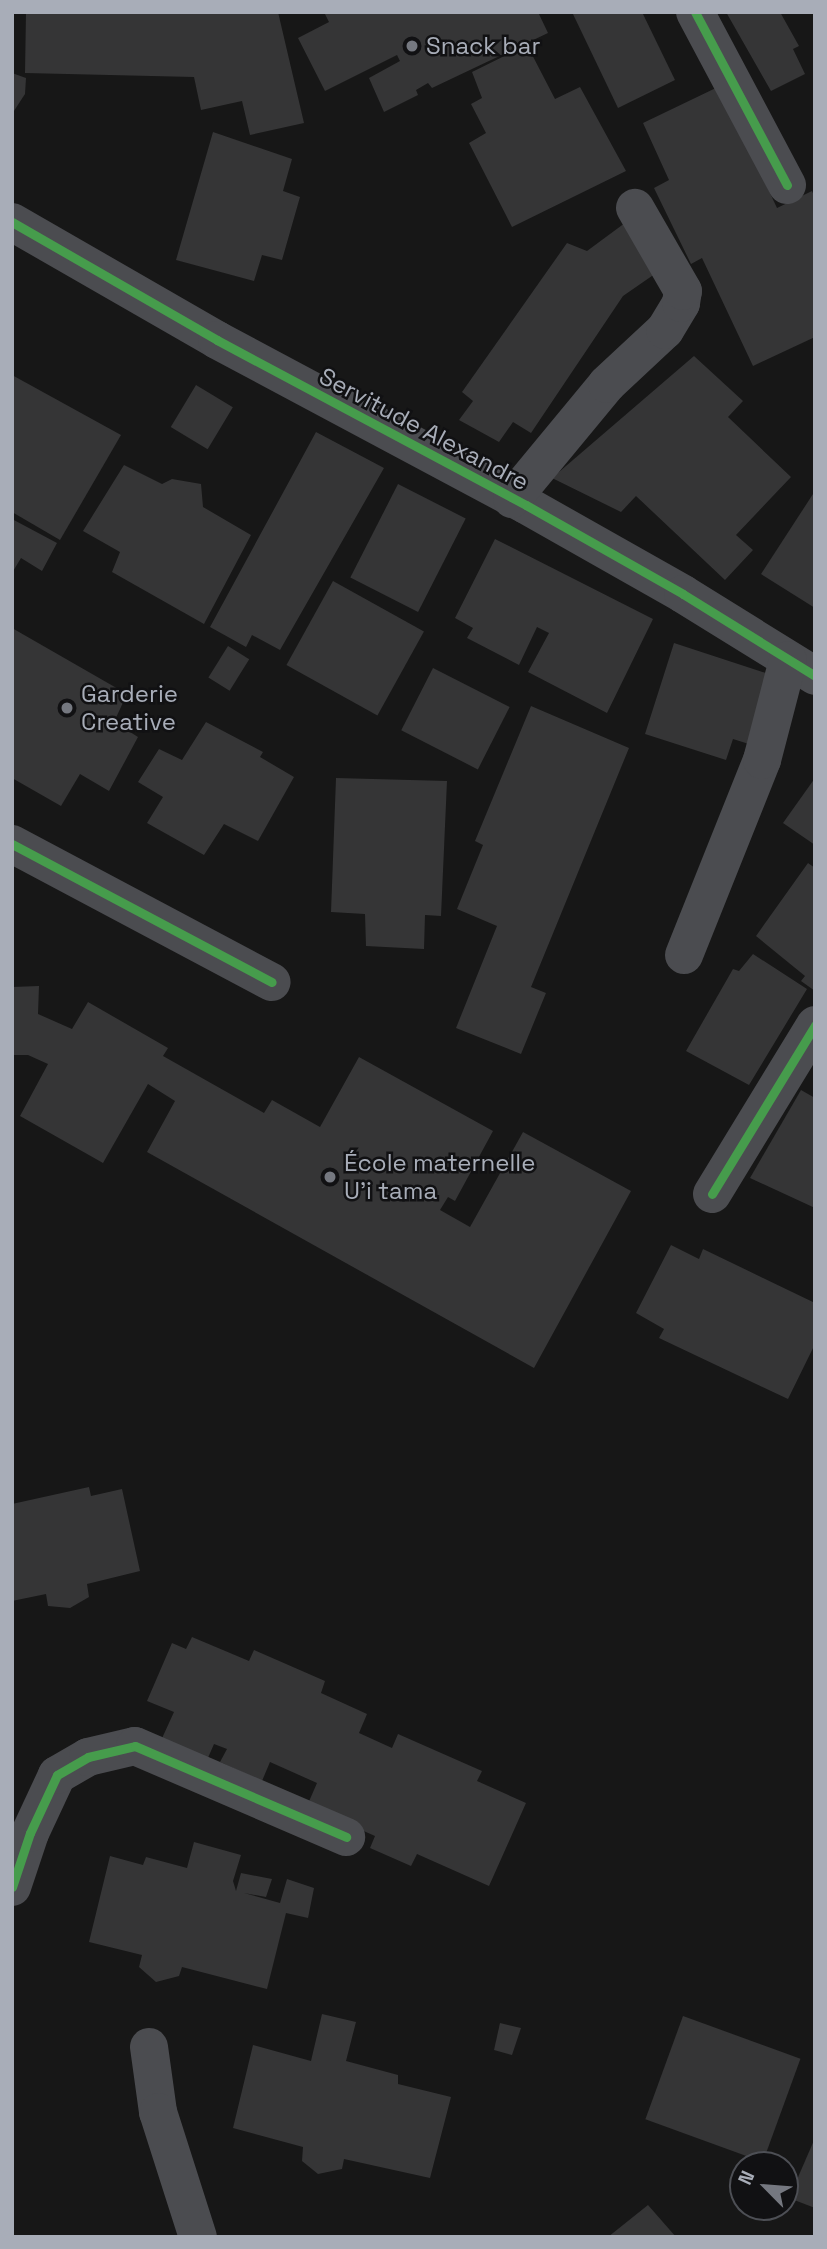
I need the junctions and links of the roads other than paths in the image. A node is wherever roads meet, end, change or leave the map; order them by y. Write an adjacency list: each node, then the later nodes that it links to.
1 (695, 12): 2 (street)
2 (787, 185)
3 (635, 208): 5 (street)
4 (12, 222): 5 (street, Servitude Alexandre)
5 (512, 499): 6 (street, Servitude Alexandre)
6 (802, 668): 8 (street)
7 (12, 844): 9 (street)
8 (684, 955)
9 (272, 982)
10 (815, 1025): 11 (street)
11 (712, 1194)
12 (346, 1838): 13 (street)
13 (12, 1888)
14 (149, 2047): 15 (street)
15 (198, 2237)

